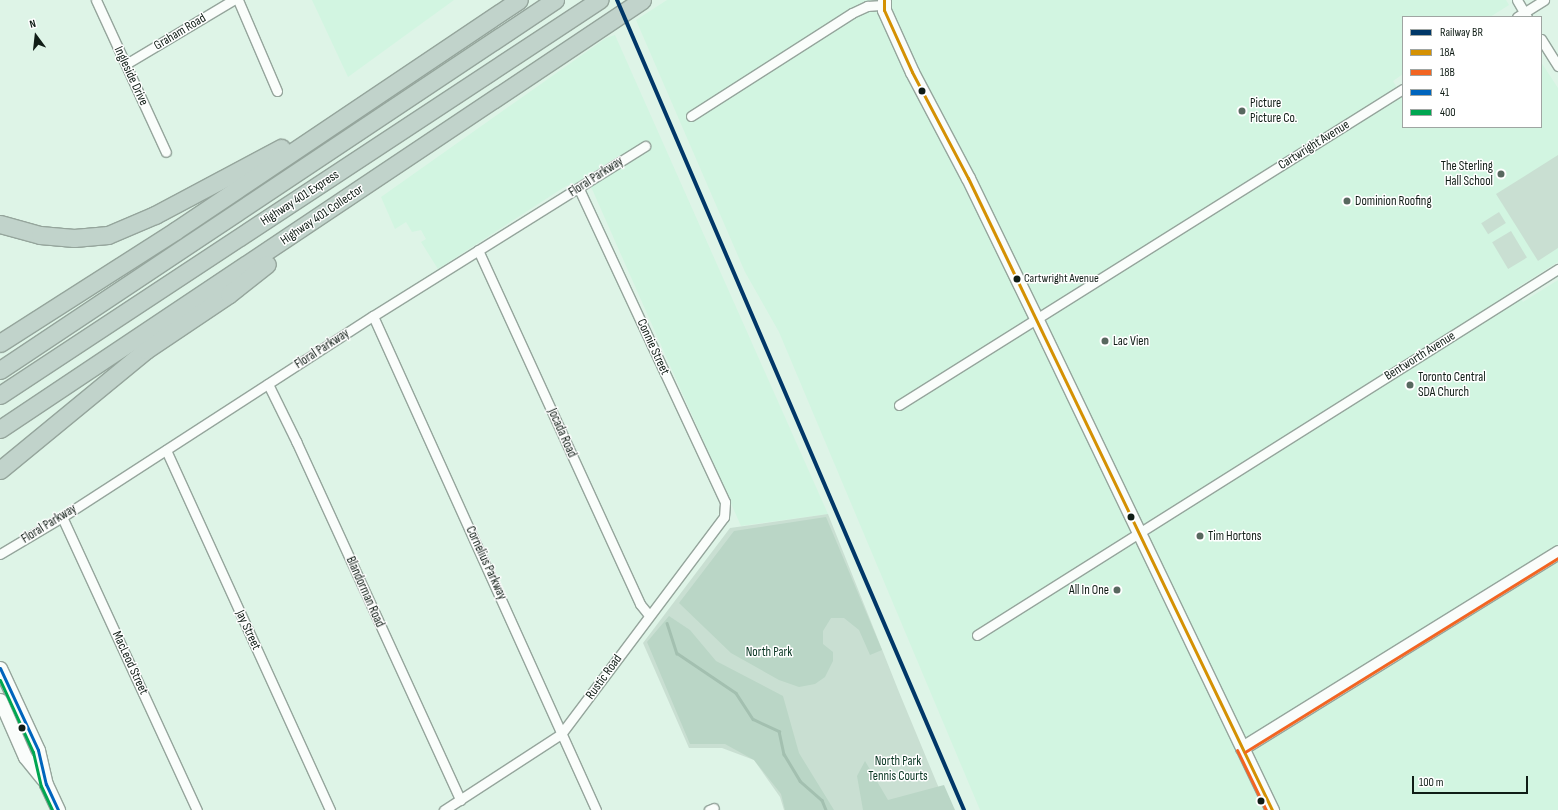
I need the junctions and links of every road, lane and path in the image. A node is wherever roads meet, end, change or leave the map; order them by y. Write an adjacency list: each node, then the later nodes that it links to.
1 (96, 0): 13 (street, Ingleside Drive)
2 (233, 0): 13 (street, Graham Road)
3 (238, 0): 16 (street)
4 (519, 0): 18 (highway)
5 (555, 0): 29 (highway, Highway 401 Express)
6 (1516, 0): 11 (street)
7 (1544, 0): 11 (street)
8 (598, 1): 31 (highway, Highway 401 Express)
9 (639, 2): 22 (highway, Highway 401 Collector)
10 (883, 2): 17 (street); 27 (street)
11 (1523, 15)
12 (1542, 41): 14 (street)
13 (126, 64): 20 (street, Ingleside Drive)
14 (1558, 66)
15 (1402, 90): 27 (street, Cartwright Avenue)
16 (278, 91)
17 (691, 116)
18 (314, 138): 23 (highway); 28 (highway)
19 (645, 146): 21 (street, Floral Parkway)
20 (166, 152)
21 (579, 188): 24 (street, Floral Parkway); 38 (street, Connie Street)
22 (357, 192): 33 (highway, Highway 401 Collector); 37 (highway)
23 (0, 224)
24 (478, 250): 26 (street, Floral Parkway); 43 (street, Jocada Road)
25 (1558, 269): 40 (street, Bentworth Avenue)
26 (373, 316): 30 (street, Floral Parkway); 48 (street, Cornelius Parkway)
27 (1036, 318): 32 (street, Cartwright Avenue); 40 (street)
28 (0, 343)
29 (0, 370)
30 (268, 384): 36 (street, Floral Parkway); 51 (street, Blandorman Road)
31 (0, 395)
32 (899, 405)
33 (26, 411): 34 (highway, Highway 401 Collector); 35 (highway)
34 (0, 429)
35 (0, 432)
36 (166, 450): 39 (street, Floral Parkway); 54 (street, Jay Street)
37 (0, 470)
38 (725, 506): 43 (street, Rustic Road)
39 (62, 517): 42 (street, Floral Parkway); 53 (street, MacLeod Street)
40 (1138, 532): 44 (street, Bentworth Avenue); 49 (street)
41 (1558, 552): 49 (street)
42 (0, 554)
43 (649, 615): 48 (street, Rustic Road)
44 (977, 635)
45 (0, 668): 47 (street)
46 (2, 711): 47 (street); 50 (street)
47 (24, 718): 50 (street)
48 (561, 734): 51 (street, Rustic Road); 56 (street, Cornelius Parkway)
49 (1242, 748): 57 (street)
50 (46, 784): 52 (street)
51 (460, 800): 55 (street, Rustic Road)
52 (58, 810)
53 (197, 810)
54 (330, 810)
55 (444, 810)
56 (596, 810)
57 (1272, 810)

